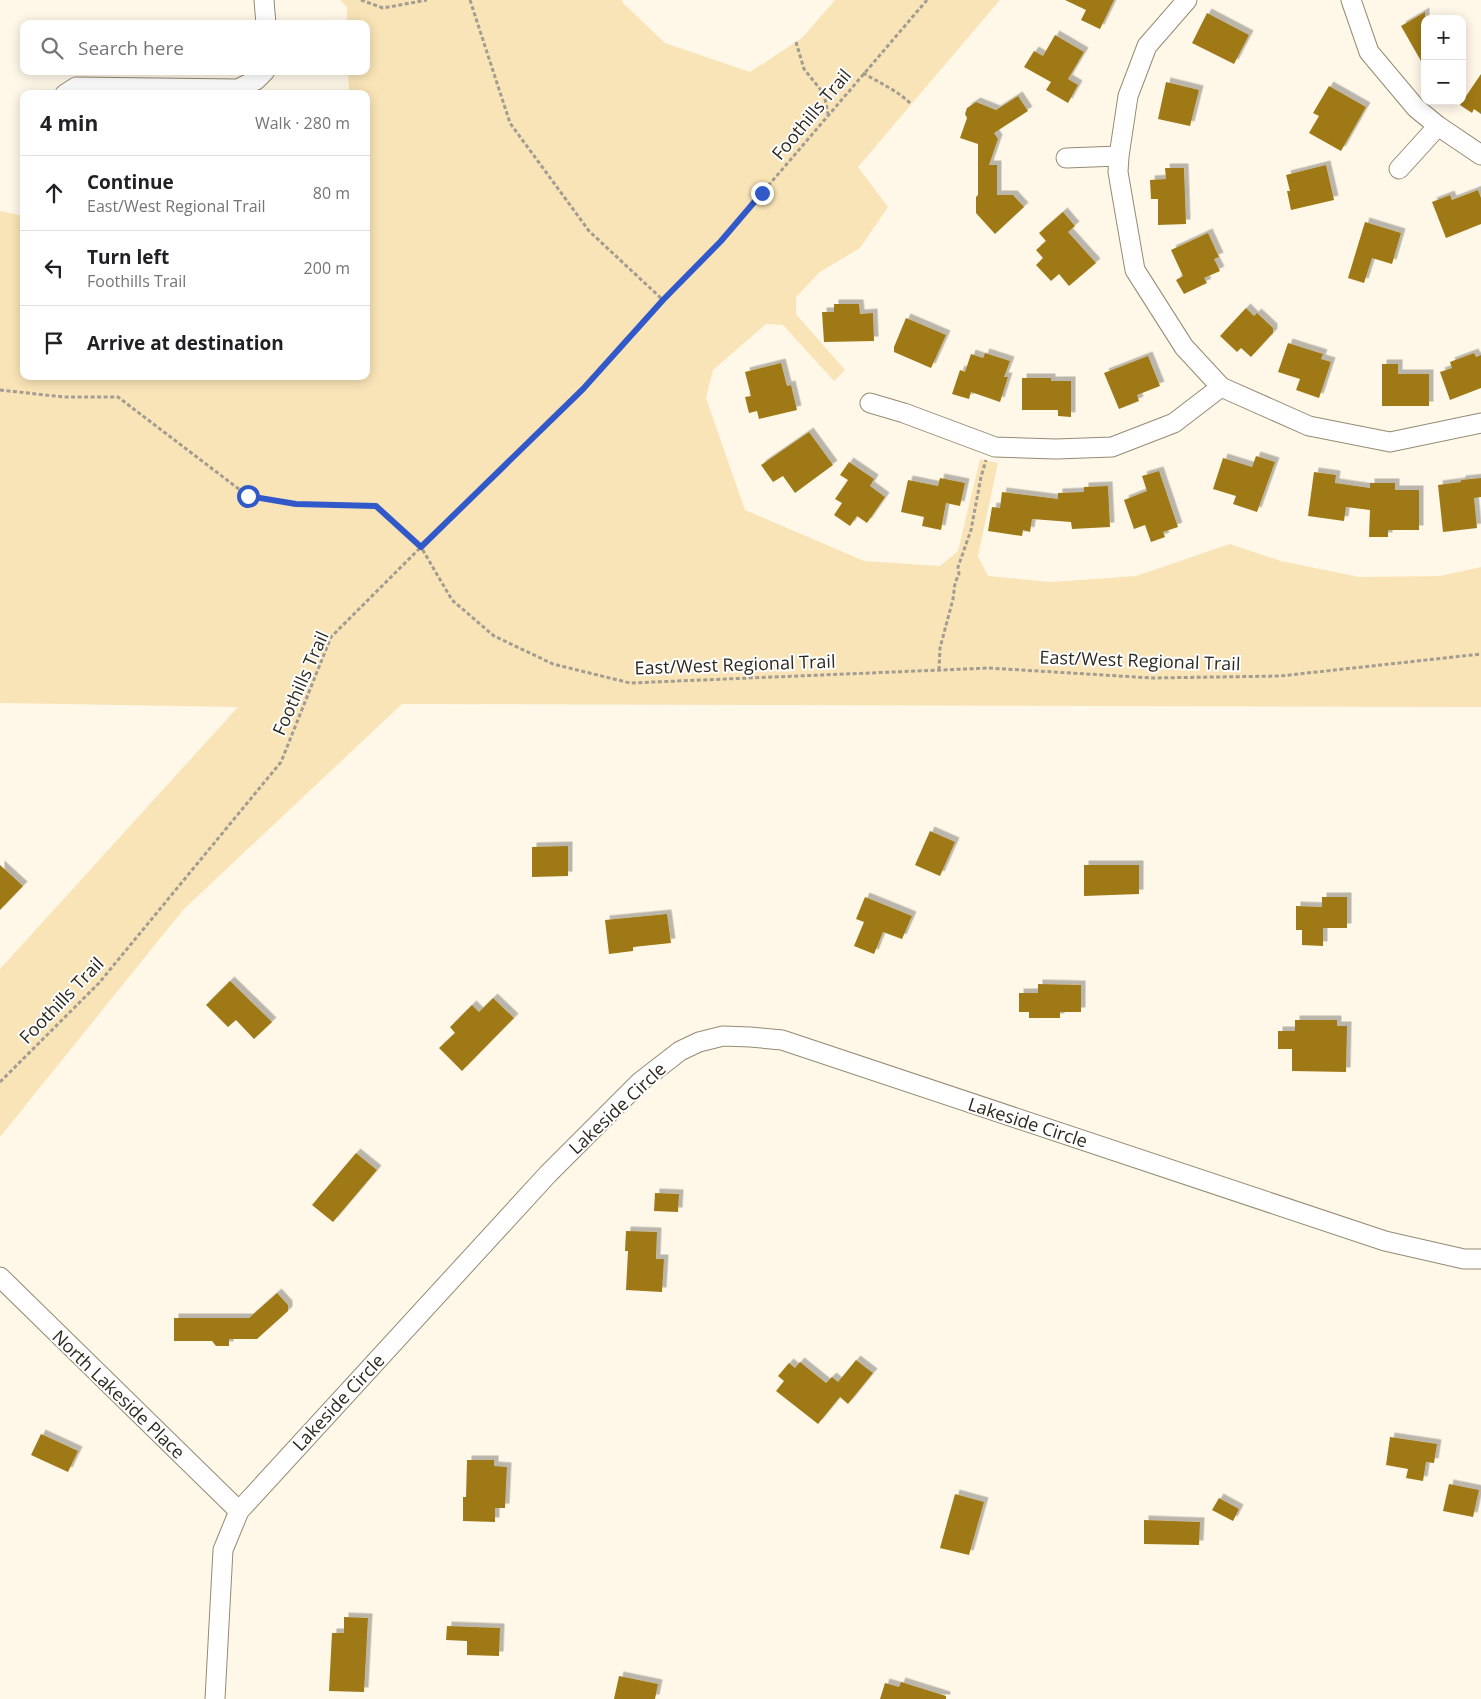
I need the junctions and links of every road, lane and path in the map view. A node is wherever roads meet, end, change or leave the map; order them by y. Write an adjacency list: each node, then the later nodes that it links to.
1 (264, 0): 8 (street)
2 (361, 0): 3 (path)
3 (427, 0)
4 (470, 0): 20 (path)
5 (927, 0): 10 (path, Foothills Trail)
6 (1187, 0): 17 (street)
7 (1352, 0): 15 (street)
8 (266, 20)
9 (796, 42): 14 (path)
10 (863, 73): 13 (path); 14 (path, Foothills Trail)
11 (261, 75): 12 (street)
12 (71, 90)
13 (912, 104)
14 (828, 115): 20 (path, Foothills Trail)
15 (1438, 126): 16 (street); 19 (street)
16 (1481, 155)
17 (1119, 156): 18 (street); 21 (street)
18 (1066, 158)
19 (1399, 169)
20 (663, 300): 26 (path, Foothills Trail)
21 (1221, 387): 24 (street); 25 (street)
22 (0, 390): 26 (path, East/West Regional Trail)
23 (870, 403): 25 (street)
24 (1481, 423)
25 (992, 446): 28 (path)
26 (421, 547): 28 (path, East/West Regional Trail); 29 (path, Foothills Trail)
27 (1481, 654): 28 (path, East/West Regional Trail)
28 (939, 670)
29 (0, 1082)
30 (1481, 1259): 32 (street, Lakeside Circle)
31 (0, 1277): 32 (street, North Lakeside Place)
32 (239, 1511): 33 (street, Lakeside Circle)
33 (215, 1699)

